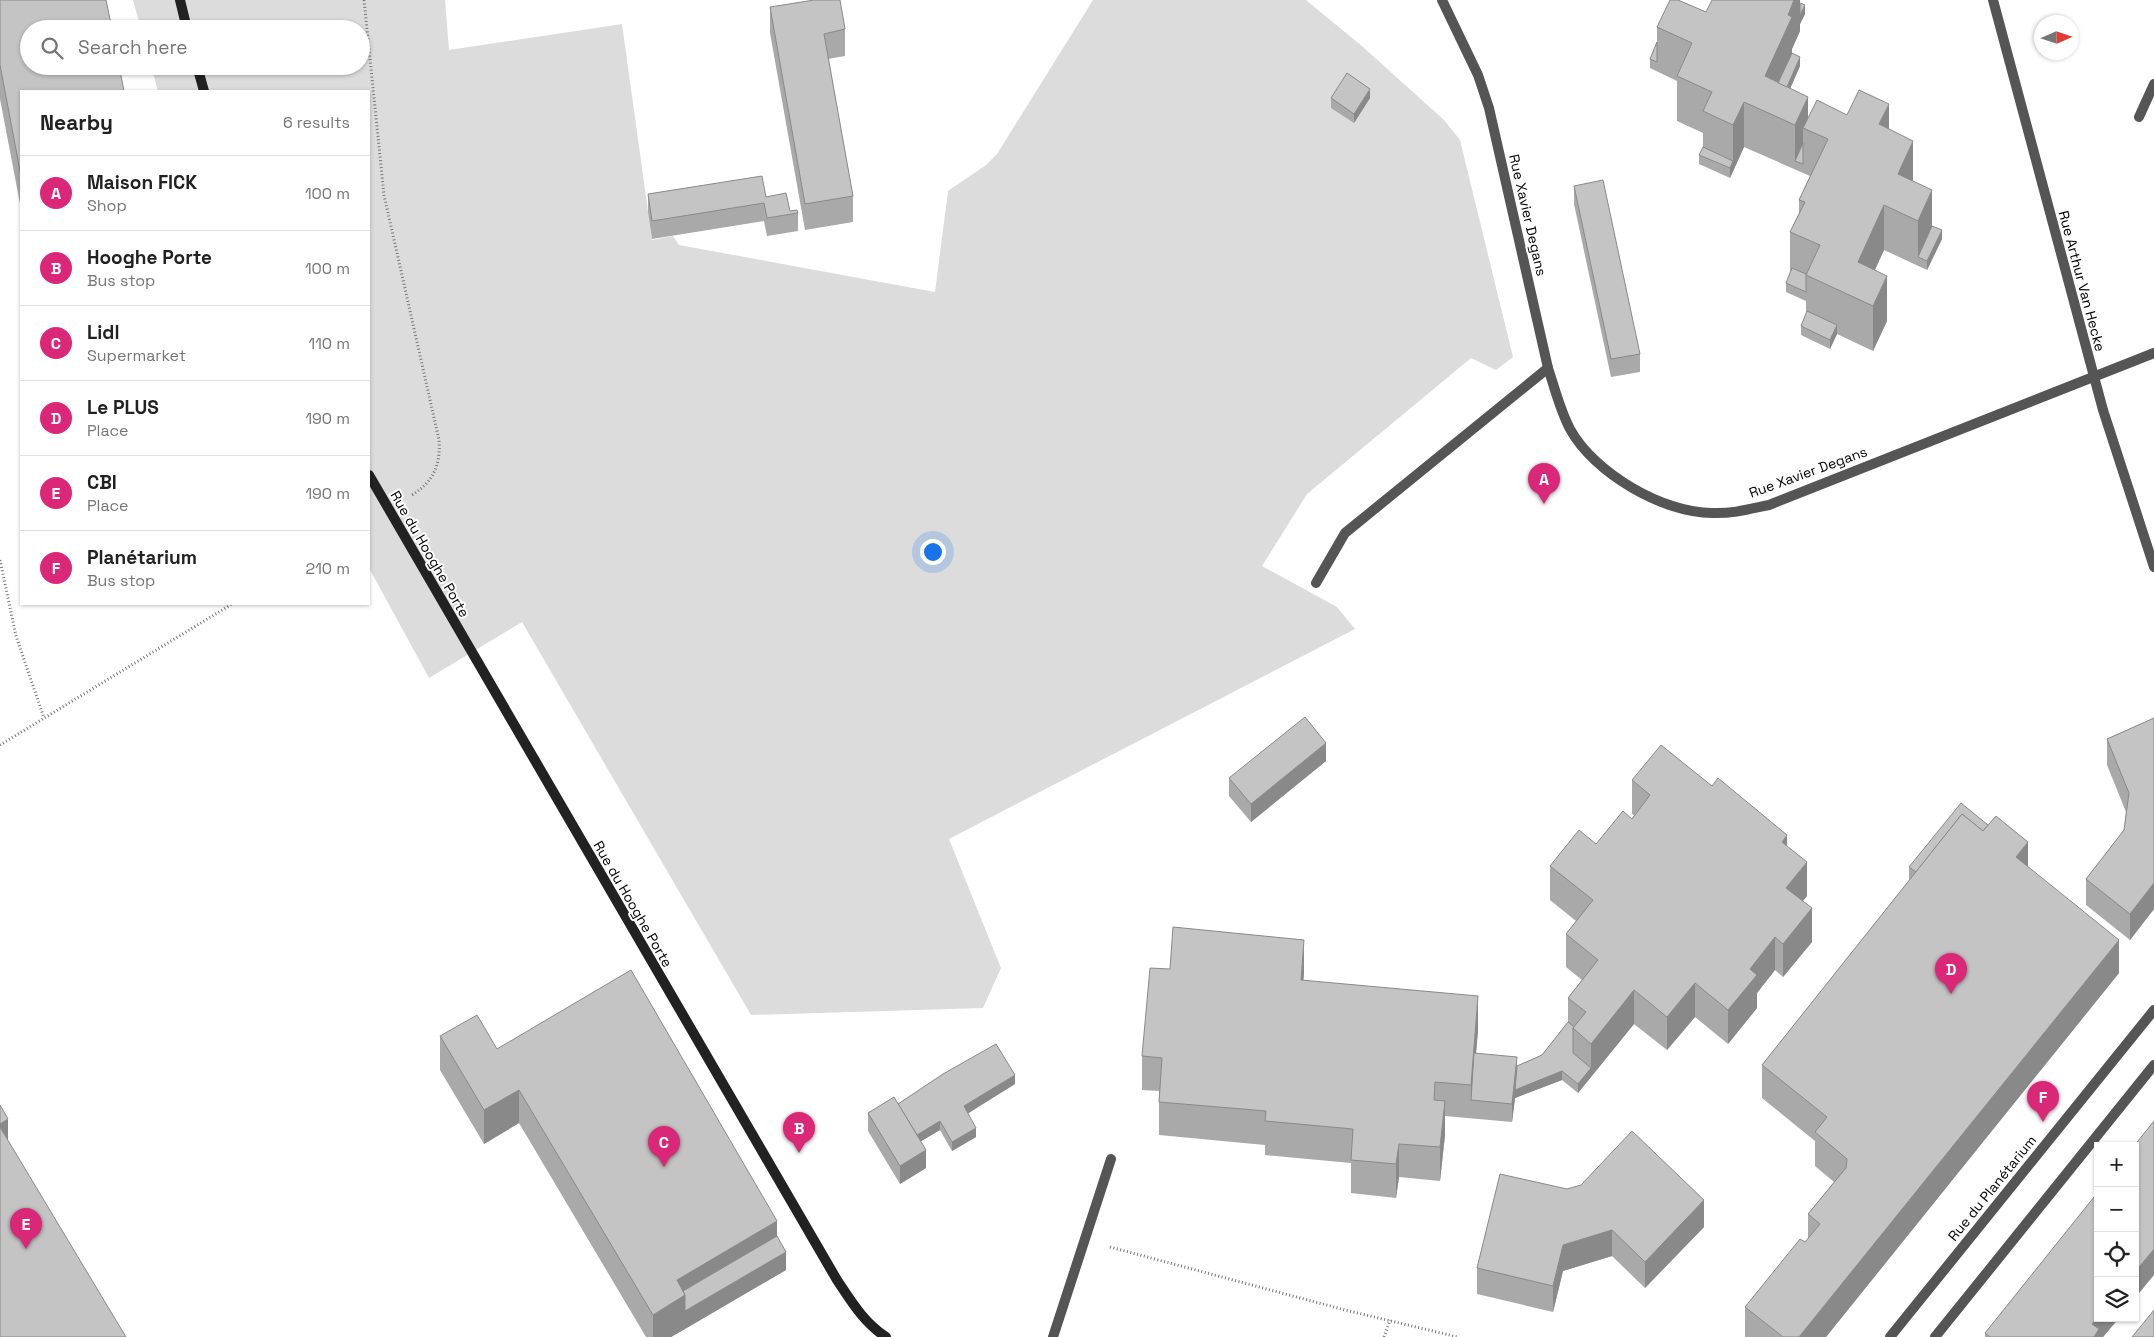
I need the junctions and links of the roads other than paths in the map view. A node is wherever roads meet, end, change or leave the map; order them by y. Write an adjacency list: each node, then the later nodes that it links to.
1 (180, 0): 4 (street)
2 (1442, 0): 10 (street, Rue Xavier Degans)
3 (1993, 0): 11 (street, Rue Arthur Van Hecke)
4 (185, 20)
5 (200, 75): 7 (street)
6 (2154, 84): 8 (street)
7 (204, 90)
8 (2139, 117)
9 (2154, 353): 11 (street, Rue Xavier Degans)
10 (1548, 368): 11 (street, Rue Xavier Degans); 14 (street)
11 (2094, 376): 13 (street, Rue Arthur Van Hecke)
12 (370, 477): 18 (street, Rue du Hooghe Porte)
13 (2154, 567)
14 (1316, 583)
15 (2154, 1010): 21 (street, Rue du Planétarium)
16 (2154, 1064): 22 (street)
17 (1111, 1159): 20 (street)
18 (873, 1334): 19 (street, Rue du Hooghe Porte)
19 (886, 1337)
20 (1053, 1337)
21 (1890, 1337)
22 (1935, 1337)

